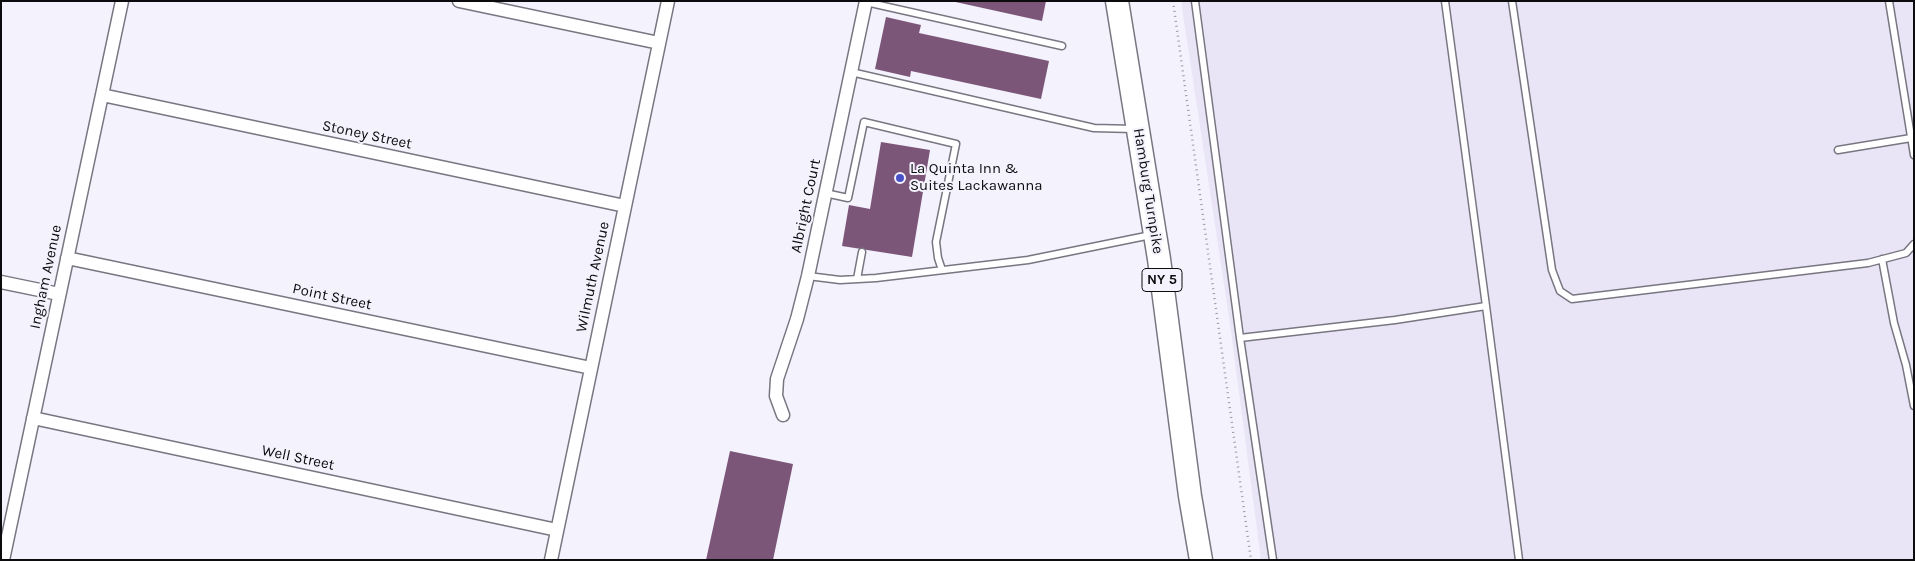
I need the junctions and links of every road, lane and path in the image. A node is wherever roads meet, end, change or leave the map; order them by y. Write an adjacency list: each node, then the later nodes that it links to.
1 (122, 1): 14 (street, Ingham Avenue)
2 (460, 1): 11 (street)
3 (668, 1): 11 (street, Wilmuth Avenue)
4 (866, 1): 12 (lane); 13 (street, Albright Court)
5 (1117, 1): 15 (highway, Hamburg Turnpike / NY 5)
6 (1173, 1): 41 (path)
7 (1195, 1): 32 (lane)
8 (1445, 1): 31 (lane)
9 (1512, 1): 25 (lane)
10 (1889, 1): 16 (lane)
11 (659, 43): 20 (street, Wilmuth Avenue)
12 (1062, 46)
13 (850, 71): 15 (lane); 19 (street, Albright Court)
14 (102, 95): 20 (street, Stoney Street); 24 (street, Ingham Avenue)
15 (1138, 129): 21 (highway, Hamburg Turnpike / NY 5)
16 (1911, 138): 17 (lane); 18 (lane)
17 (1838, 150)
18 (1914, 155)
19 (825, 193): 26 (lane); 27 (street, Albright Court)
20 (625, 206): 33 (street, Wilmuth Avenue)
21 (1155, 234): 26 (lane); 40 (highway, Hamburg Turnpike / NY 5)
22 (1914, 244): 25 (lane)
23 (862, 252): 28 (lane)
24 (67, 258): 30 (street, Ingham Avenue); 33 (street, Point Street)
25 (1882, 259): 34 (lane)
26 (942, 270): 28 (lane)
27 (808, 276): 28 (lane); 35 (street, Albright Court)
28 (857, 279)
29 (1, 282): 30 (street)
30 (59, 294): 36 (street, Ingham Avenue)
31 (1486, 306): 32 (lane); 43 (lane)
32 (1240, 338): 42 (lane)
33 (591, 368): 37 (street, Wilmuth Avenue)
34 (1914, 406)
35 (783, 415)
36 (33, 418): 37 (street, Well Street); 38 (street, Ingham Avenue)
37 (557, 530): 39 (street, Wilmuth Avenue)
38 (3, 560)
39 (550, 560)
40 (1200, 560)
41 (1251, 560)
42 (1273, 560)
43 (1520, 560)

